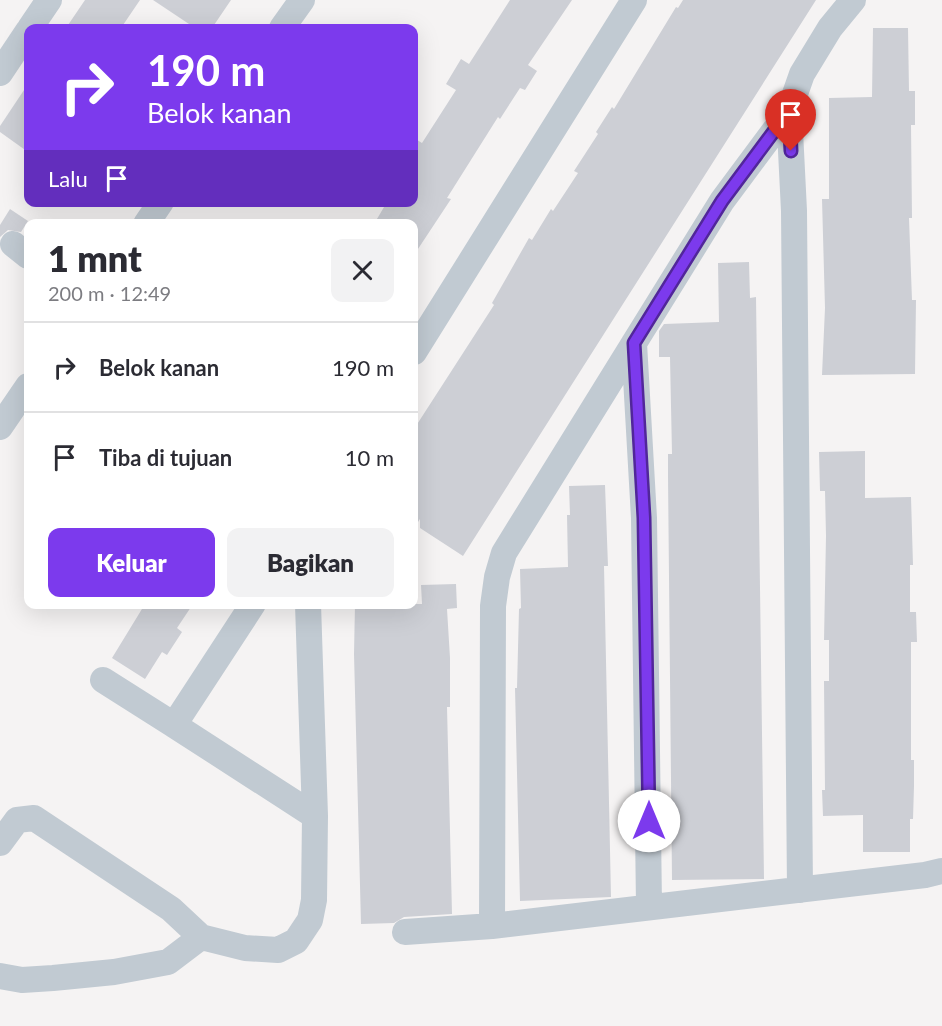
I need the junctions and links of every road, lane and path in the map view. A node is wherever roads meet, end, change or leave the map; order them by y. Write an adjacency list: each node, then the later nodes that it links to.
1 (50, 0): 5 (street)
2 (302, 0): 6 (street)
3 (634, 0): 11 (street)
4 (853, 0): 9 (street)
5 (33, 24)
6 (285, 24)
7 (24, 37): 8 (street)
8 (0, 73)
9 (789, 111): 10 (street); 21 (street)
10 (634, 343): 22 (street); 23 (street)
11 (418, 346)
12 (24, 392): 13 (street)
13 (0, 427)
14 (250, 609): 17 (street)
15 (308, 609): 18 (street)
16 (103, 680): 17 (street)
17 (174, 725): 18 (street)
18 (315, 816): 25 (street)
19 (0, 843): 25 (street)
20 (942, 871): 21 (street)
21 (800, 890): 22 (street)
22 (649, 906): 23 (street)
23 (492, 926): 24 (street)
24 (405, 932)
25 (201, 937): 26 (street)
26 (0, 976)

